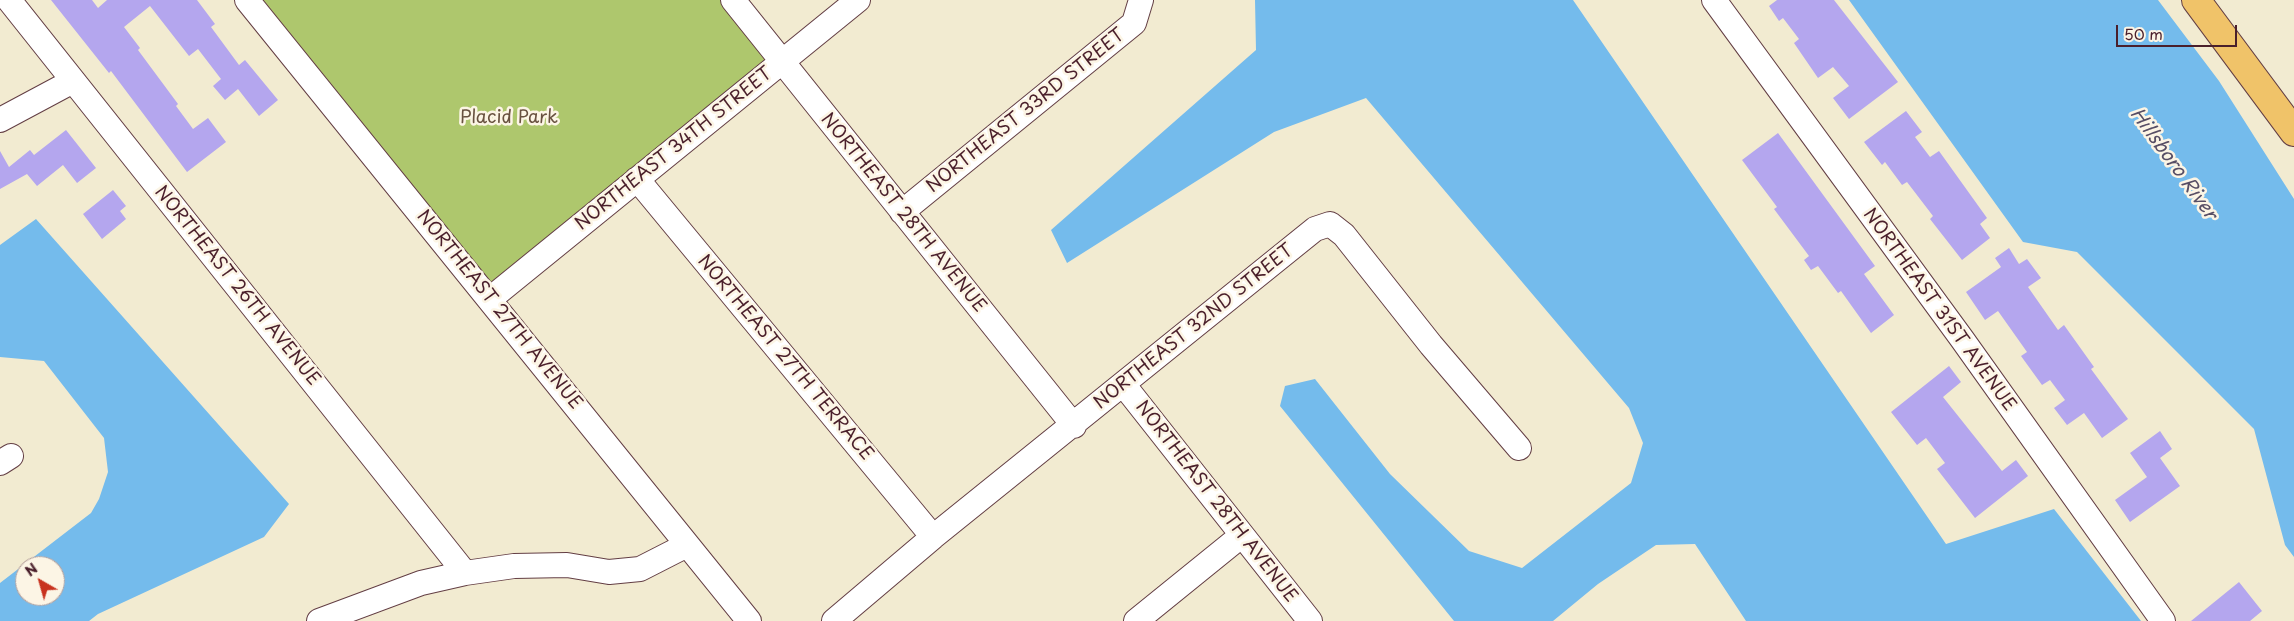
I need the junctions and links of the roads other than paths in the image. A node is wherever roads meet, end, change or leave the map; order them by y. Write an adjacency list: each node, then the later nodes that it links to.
1 (9, 0): 9 (street, NORTHEAST 26TH AVENUE)
2 (247, 0): 14 (street, NORTHEAST 27TH AVENUE)
3 (733, 0): 8 (street, NORTHEAST 28TH AVENUE)
4 (858, 0): 8 (street, NORTHEAST 34TH STREET)
5 (1714, 0): 27 (street, NORTHEAST 31ST AVENUE)
6 (2196, 0): 11 (main road)
7 (1141, 2): 13 (street, NORTHEAST 33RD STREET)
8 (782, 62): 12 (street, NORTHEAST 34TH STREET); 13 (street, NORTHEAST 28TH AVENUE)
9 (73, 81): 10 (street); 21 (street, NORTHEAST 26TH AVENUE)
10 (0, 120)
11 (2294, 132)
12 (637, 179): 14 (street, NORTHEAST 34TH STREET); 19 (street, NORTHEAST 27TH TERRACE)
13 (902, 212): 16 (street, NORTHEAST 28TH AVENUE)
14 (490, 299): 20 (street, NORTHEAST 27TH AVENUE)
15 (1123, 384): 16 (street, NORTHEAST 32ND STREET); 17 (street, NORTHEAST 32ND STREET); 18 (street, NORTHEAST 28TH AVENUE)
16 (1074, 426): 19 (street, NORTHEAST 32ND STREET)
17 (1519, 448)
18 (1241, 536): 25 (street); 26 (street, NORTHEAST 28TH AVENUE)
19 (933, 537): 24 (street, NORTHEAST 32ND STREET)
20 (687, 545): 21 (street); 23 (street, NORTHEAST 27TH AVENUE)
21 (465, 573): 22 (street)
22 (319, 621)
23 (749, 621)
24 (834, 621)
25 (1136, 621)
26 (1310, 621)
27 (2163, 621)

